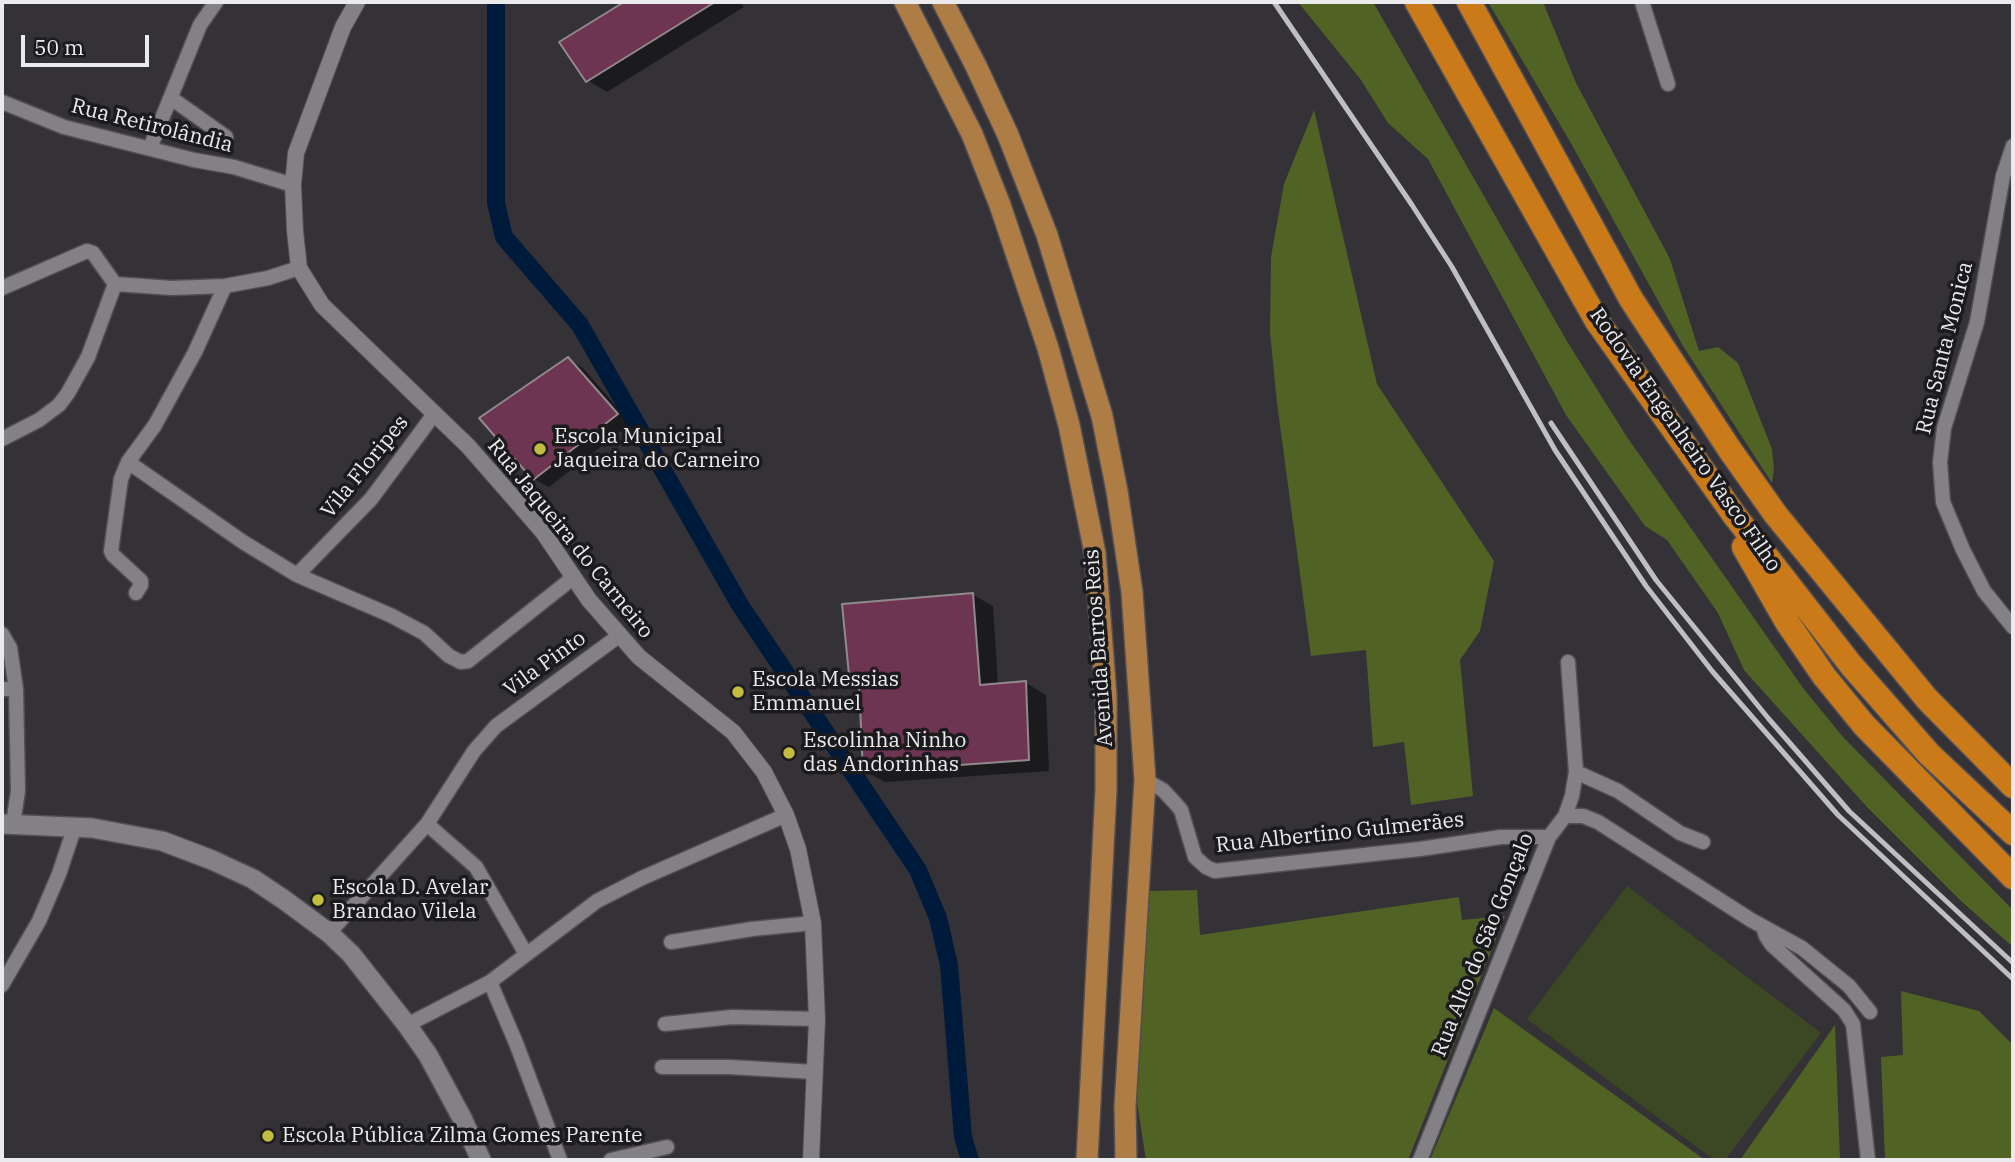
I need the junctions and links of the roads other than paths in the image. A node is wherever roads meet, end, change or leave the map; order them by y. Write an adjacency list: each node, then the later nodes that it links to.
1 (216, 2): 9 (street)
2 (357, 2): 14 (street, Rua Jaqueira do Carneiro)
3 (905, 2): 62 (main road, Avenida Barros Reis)
4 (943, 2): 32 (main road, Avenida Barros Reis)
5 (1417, 2): 22 (highway, Rodovia Engenheiro Vasco Filho)
6 (1469, 2): 33 (highway, Rodovia Engenheiro Vasco Filho)
7 (1642, 2): 8 (street)
8 (1668, 83)
9 (170, 98): 11 (street); 13 (street)
10 (2, 102): 13 (street, Rua Retirolândia)
11 (226, 137)
12 (2013, 146): 26 (street, Rua Santa Monica)
13 (150, 148): 14 (street, Rua Retirolândia)
14 (293, 185): 15 (street, Rua Jaqueira do Carneiro)
15 (299, 268): 17 (street); 19 (street, Rua Jaqueira do Carneiro)
16 (115, 284): 17 (street); 18 (street); 20 (street)
17 (225, 286): 21 (street)
18 (2, 288)
19 (435, 413): 23 (street, Vila Floripes); 24 (street, Rua Jaqueira do Carneiro)
20 (2, 439)
21 (128, 462): 23 (street); 25 (street)
22 (1735, 516): 39 (highway, Rodovia Engenheiro Vasco Filho); 42 (highway)
23 (297, 575): 24 (street)
24 (574, 577): 28 (street, Rua Jaqueira do Carneiro)
25 (136, 593)
26 (2013, 628)
27 (2, 635): 30 (street)
28 (620, 635): 34 (street, Rua Jaqueira do Carneiro); 37 (street, Vila Pinto)
29 (1568, 662): 31 (street, Rua Alto do São Gonçalo)
30 (9, 689): 36 (street)
31 (1576, 772): 35 (street, Rua Alto do São Gonçalo); 41 (street)
32 (1145, 780): 40 (street, Rua Albertino Gulmerães); 56 (main road, Avenida Barros Reis)
33 (2013, 786)
34 (786, 816): 43 (street, Rua Jaqueira do Carneiro); 47 (street)
35 (1565, 816): 40 (street, Rua Alto do São Gonçalo); 44 (street)
36 (8, 824): 38 (main road)
37 (427, 824): 45 (street, Vila Pinto); 47 (street)
38 (75, 826): 45 (main road); 49 (street)
39 (2013, 833)
40 (1549, 837): 65 (street, Rua Alto do São Gonçalo)
41 (1703, 842)
42 (2013, 877)
43 (813, 923): 46 (street); 51 (street, Rua Jaqueira do Carneiro)
44 (1763, 927): 50 (street); 66 (street)
45 (329, 933): 53 (main road)
46 (671, 942)
47 (526, 954): 48 (street)
48 (489, 982): 53 (street); 59 (street)
49 (2, 985)
50 (1870, 1012)
51 (817, 1018): 52 (street); 55 (street, Rua Jaqueira do Carneiro)
52 (665, 1024)
53 (407, 1025): 58 (main road)
54 (662, 1067): 55 (street)
55 (815, 1072): 61 (street, Rua Jaqueira do Carneiro)
56 (1125, 1106): 63 (main road, Avenida Barros Reis); 64 (main road)
57 (667, 1147): 60 (street)
58 (481, 1160)
59 (560, 1160)
60 (611, 1160)
61 (811, 1160)
62 (1087, 1160)
63 (1126, 1160)
64 (1135, 1160)
65 (1420, 1160)
66 (1868, 1160)

